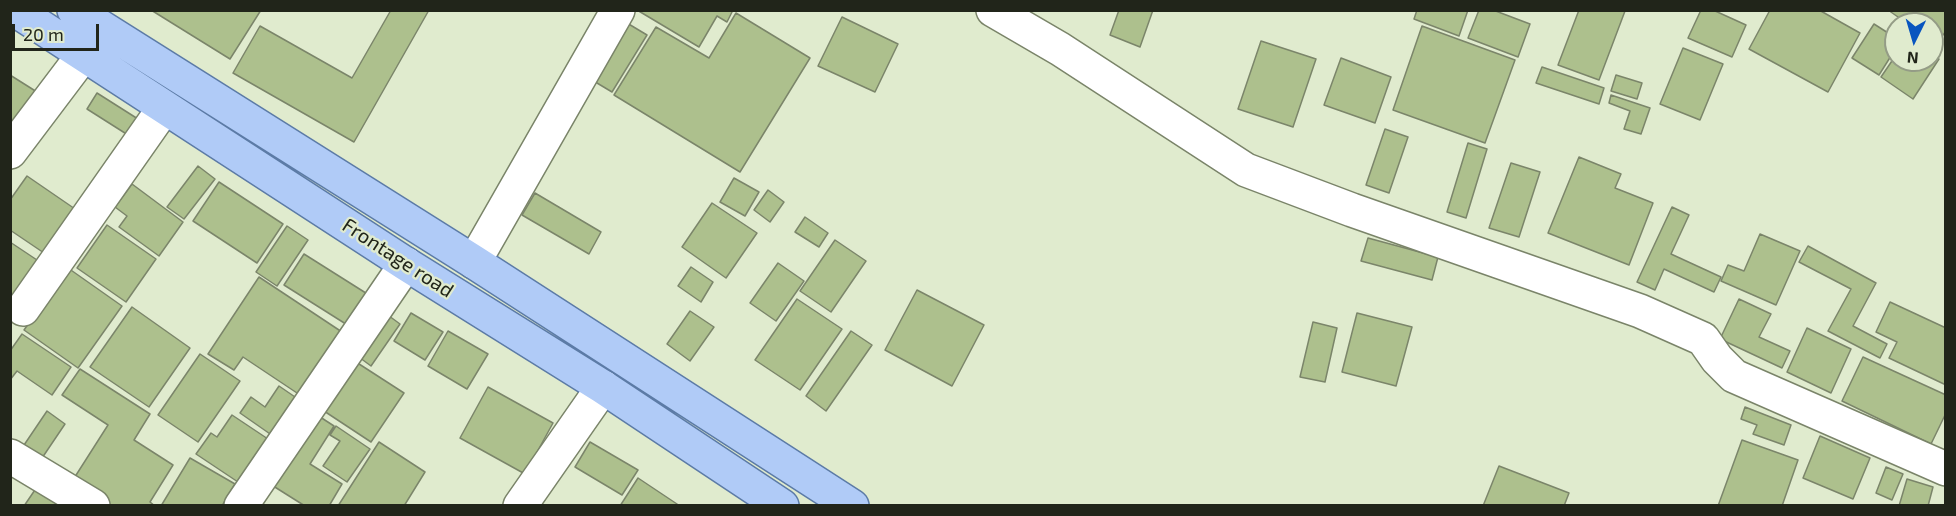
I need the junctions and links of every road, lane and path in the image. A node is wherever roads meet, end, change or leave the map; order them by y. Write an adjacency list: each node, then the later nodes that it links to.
1 (15, 10): 5 (main road, Frontage road)
2 (74, 10): 8 (main road)
3 (618, 10): 8 (street)
4 (993, 10): 13 (street)
5 (84, 54): 6 (main road, Frontage road); 7 (street)
6 (164, 108): 9 (main road, Frontage road); 10 (street)
7 (10, 152)
8 (474, 262): 18 (main road)
9 (406, 264): 11 (main road, Frontage road); 15 (street)
10 (23, 309)
11 (603, 387): 16 (street); 17 (main road, Frontage road)
12 (10, 456): 14 (street)
13 (1946, 469)
14 (93, 506)
15 (241, 506)
16 (520, 506)
17 (782, 506)
18 (852, 506)

